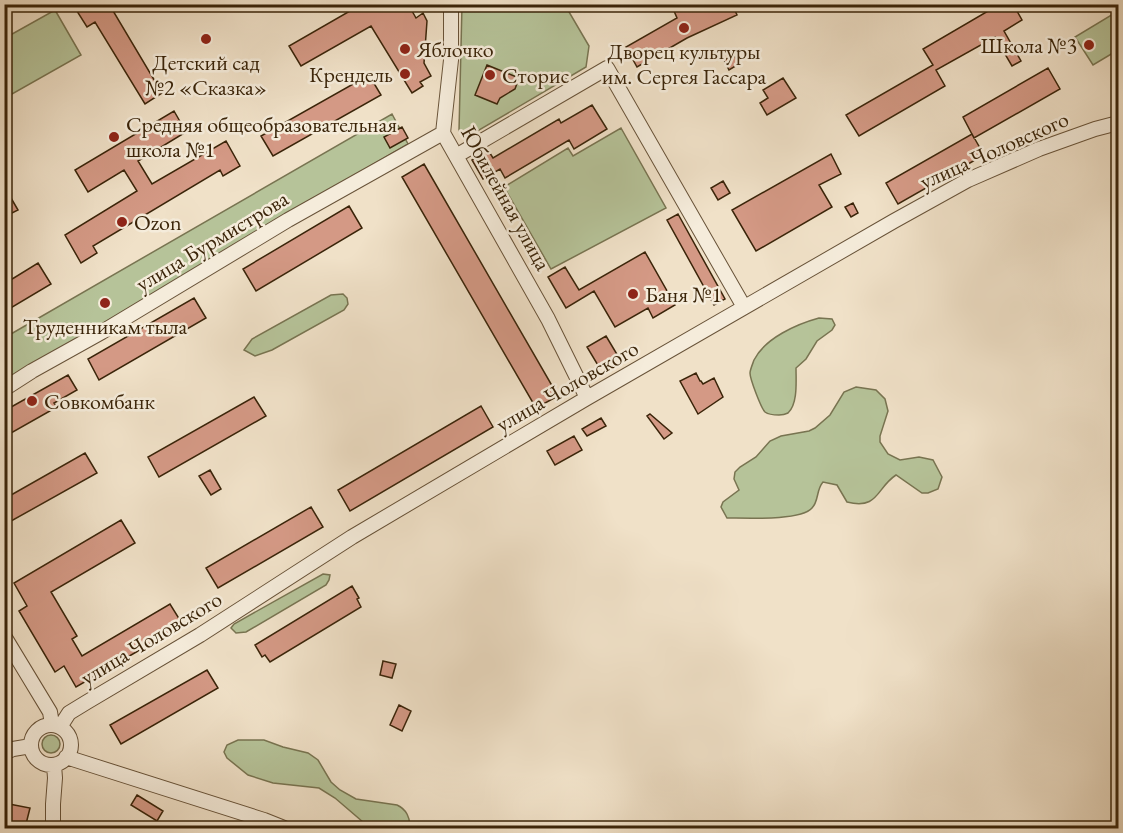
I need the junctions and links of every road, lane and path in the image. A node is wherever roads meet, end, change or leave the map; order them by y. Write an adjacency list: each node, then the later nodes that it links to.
1 (451, 4): 3 (street, Юбилейная улица)
2 (1119, 123): 5 (street, улица Чоловского)
3 (443, 133): 4 (street, Юбилейная улица); 6 (street, улица Бурмистрова)
4 (456, 156): 5 (street); 7 (street, Юбилейная улица)
5 (744, 307): 7 (street, улица Чоловского)
6 (4, 389)
7 (587, 398): 9 (street, улица Чоловского)
8 (4, 636): 9 (street)
9 (56, 726): 10 (street); 12 (street)
10 (31, 746): 11 (street); 12 (street)
11 (4, 753)
12 (60, 761): 13 (street); 14 (street)
13 (53, 828)
14 (284, 828)

